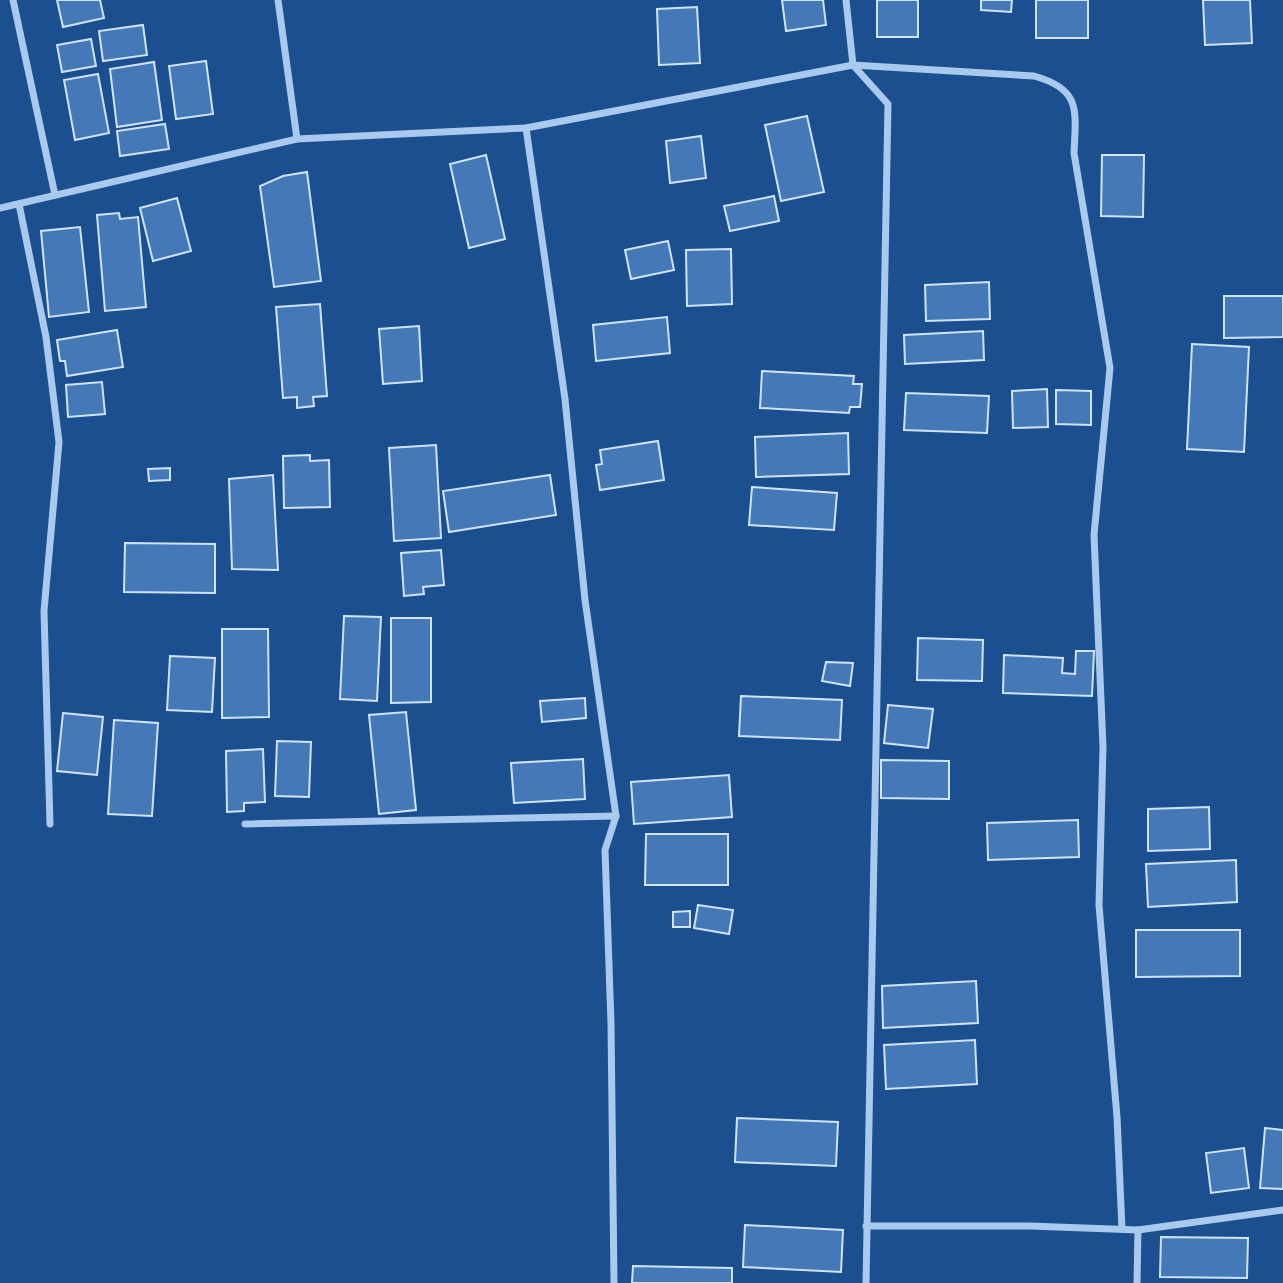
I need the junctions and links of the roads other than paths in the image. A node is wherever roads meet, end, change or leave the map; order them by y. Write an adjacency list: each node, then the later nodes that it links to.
1 (13, 0): 7 (street)
2 (278, 0): 6 (street)
3 (846, 0): 4 (street)
4 (853, 65): 5 (street); 14 (street); 15 (street)
5 (526, 128): 6 (street); 10 (street)
6 (298, 139): 7 (street)
7 (55, 195): 8 (street)
8 (19, 204): 9 (street); 11 (street)
9 (0, 208)
10 (616, 816): 12 (street); 17 (street)
11 (50, 824)
12 (245, 824)
13 (1283, 1210): 16 (street)
14 (866, 1226): 15 (street); 18 (street)
15 (1122, 1229): 16 (street)
16 (1138, 1230): 19 (street)
17 (614, 1283)
18 (866, 1283)
19 (1137, 1283)

